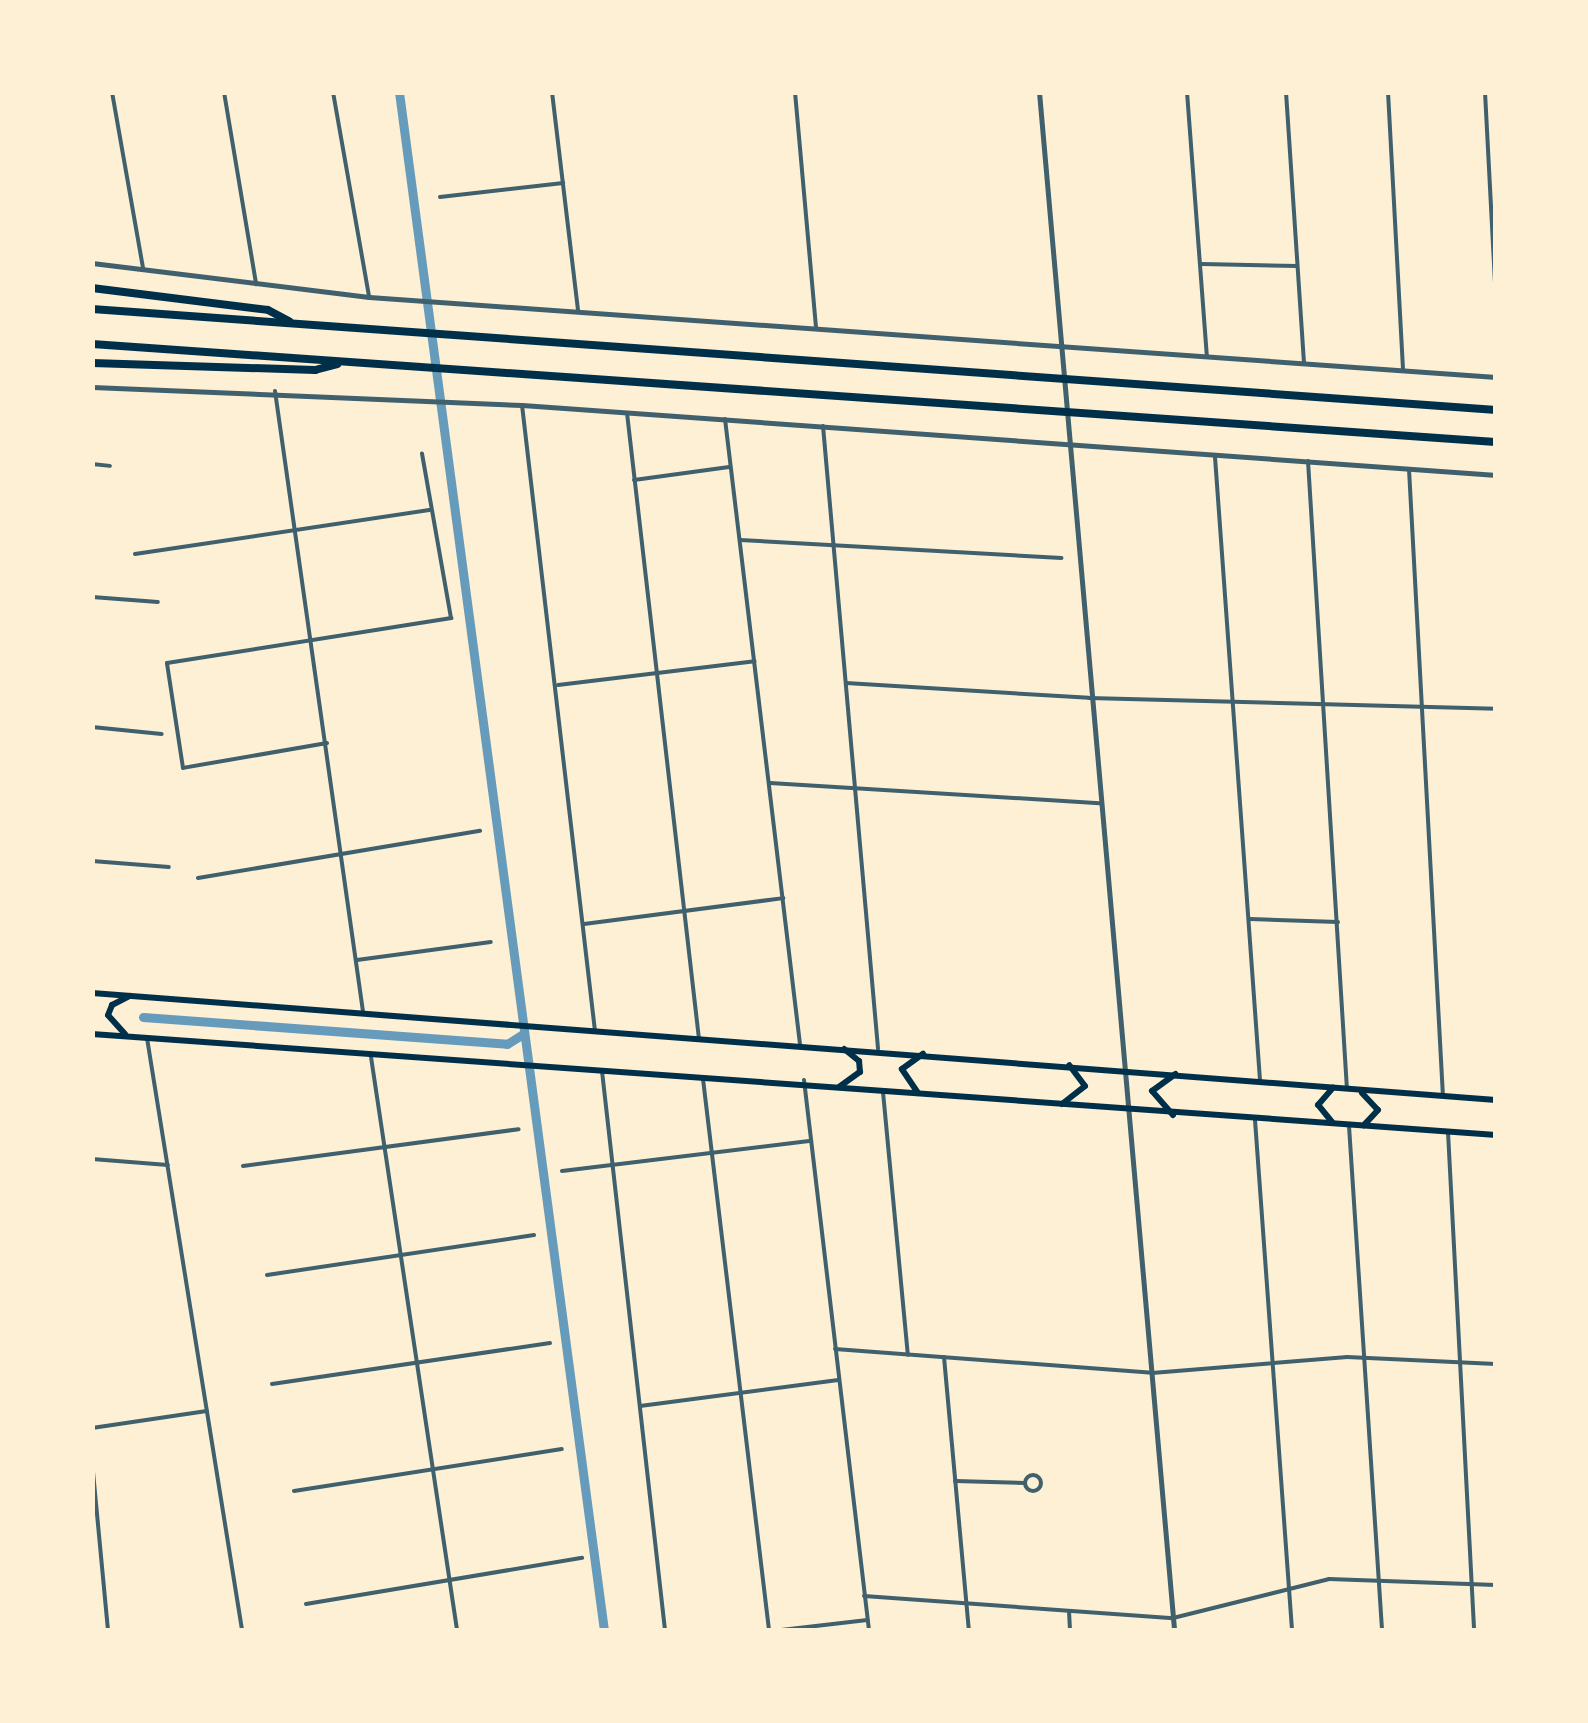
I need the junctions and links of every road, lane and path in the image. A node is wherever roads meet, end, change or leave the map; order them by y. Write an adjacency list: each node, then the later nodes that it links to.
1 (112, 92): 16 (street)
2 (224, 92): 17 (street)
3 (333, 92): 19 (street)
4 (552, 92): 11 (street)
5 (794, 92): 24 (street)
6 (1039, 92): 62 (street)
7 (1187, 92): 14 (street)
8 (1286, 92): 15 (street)
9 (1388, 92): 30 (street)
10 (1485, 92): 20 (street)
11 (563, 183): 12 (street); 22 (street)
12 (440, 197)
13 (92, 263): 16 (street)
14 (1200, 264): 15 (street); 26 (street)
15 (1297, 266): 29 (street)
16 (143, 268): 17 (street)
17 (256, 284): 19 (street)
18 (94, 288): 23 (highway)
19 (368, 298): 22 (street)
20 (1496, 303)
21 (92, 308): 23 (highway)
22 (578, 311): 24 (street)
23 (292, 323): 35 (highway)
24 (816, 328): 26 (street)
25 (92, 344): 27 (highway)
26 (1207, 356): 29 (street)
27 (342, 362): 28 (highway); 39 (highway)
28 (92, 363)
29 (1304, 363): 30 (street)
30 (1403, 370): 31 (street)
31 (1496, 377)
32 (92, 387): 33 (street)
33 (275, 391): 34 (street); 50 (street)
34 (522, 405): 36 (street); 61 (street)
35 (1496, 410)
36 (627, 413): 37 (street); 48 (street)
37 (724, 418): 38 (street); 45 (street)
38 (823, 426): 41 (street); 52 (street)
39 (1496, 442)
40 (422, 454): 49 (street)
41 (1215, 455): 42 (street); 63 (street)
42 (1308, 462): 46 (street); 64 (street)
43 (92, 464): 44 (street)
44 (110, 466)
45 (731, 467): 48 (street); 51 (street)
46 (1409, 469): 47 (street); 65 (street)
47 (1496, 475)
48 (634, 480): 59 (street)
49 (430, 510): 50 (street); 57 (street)
50 (294, 528): 53 (street); 57 (street)
51 (740, 540): 52 (street); 58 (street)
52 (834, 544): 54 (street); 60 (street)
53 (135, 554)
54 (1061, 558)
55 (92, 596): 56 (street)
56 (158, 602)
57 (312, 638): 69 (street); 69 (street)
58 (756, 661): 59 (street); 70 (street)
59 (657, 673): 61 (street); 79 (street)
60 (846, 683): 62 (street); 71 (street)
61 (558, 685): 82 (street)
62 (1090, 698): 63 (street); 72 (street)
63 (1234, 701): 64 (street); 80 (street)
64 (1325, 704): 65 (street); 81 (street)
65 (1424, 707): 66 (street); 111 (street)
66 (1496, 709)
67 (92, 728): 68 (street)
68 (162, 734)
69 (327, 742): 74 (street)
70 (769, 783): 71 (street); 78 (street)
71 (853, 786): 72 (street); 95 (street)
72 (1099, 803): 99 (street)
73 (480, 831): 74 (street)
74 (342, 854): 77 (street); 84 (street)
75 (92, 860): 76 (street)
76 (169, 866)
77 (198, 878)
78 (783, 898): 79 (street); 93 (street)
79 (684, 911): 82 (street); 92 (street)
80 (1250, 919): 81 (street); 103 (street)
81 (1338, 922): 107 (street)
82 (583, 924): 88 (street)
83 (491, 942): 84 (street)
84 (354, 960): 87 (street)
85 (92, 992): 86 (main road)
86 (131, 996): 87 (main road); 90 (main road)
87 (362, 1012): 88 (main road)
88 (596, 1032): 92 (main road)
89 (92, 1034): 90 (main road)
90 (129, 1036): 91 (main road)
91 (147, 1038): 97 (main road); 128 (street)
92 (699, 1039): 93 (main road)
93 (800, 1044): 94 (main road)
94 (838, 1047): 95 (main road); 105 (main road)
95 (878, 1049): 96 (main road)
96 (924, 1054): 98 (main road); 110 (main road)
97 (371, 1055): 100 (main road); 124 (street)
98 (1068, 1064): 99 (main road); 113 (main road)
99 (1126, 1069): 101 (main road); 114 (street)
100 (602, 1071): 102 (main road); 127 (street)
101 (1176, 1073): 103 (main road); 115 (main road)
102 (703, 1078): 104 (main road); 125 (street)
103 (1260, 1080): 106 (main road)
104 (804, 1083): 105 (main road); 123 (street)
105 (838, 1088): 109 (main road)
106 (1334, 1088): 107 (main road); 117 (main road)
107 (1347, 1090): 108 (main road)
108 (1357, 1090): 111 (main road); 119 (main road)
109 (883, 1092): 110 (main road); 136 (street)
110 (920, 1094): 113 (main road)
111 (1443, 1096): 112 (main road)
112 (1496, 1100)
113 (1061, 1105): 114 (main road)
114 (1130, 1112): 115 (main road); 143 (street)
115 (1174, 1115): 116 (main road)
116 (1255, 1120): 117 (main road); 139 (street)
117 (1334, 1123): 118 (main road)
118 (1349, 1124): 119 (main road); 138 (street)
119 (1362, 1125): 121 (main road)
120 (519, 1129): 124 (street)
121 (1448, 1132): 122 (main road); 141 (street)
122 (1496, 1135)
123 (811, 1142): 125 (street); 135 (street)
124 (384, 1147): 129 (street); 132 (street)
125 (712, 1153): 127 (street); 146 (street)
126 (92, 1159): 128 (street)
127 (614, 1164): 130 (street); 147 (street)
128 (168, 1165): 148 (street)
129 (243, 1166)
130 (562, 1170)
131 (534, 1235): 132 (street)
132 (400, 1255): 133 (street); 140 (street)
133 (266, 1275)
134 (550, 1343): 140 (street)
135 (835, 1349): 136 (street); 144 (street)
136 (908, 1355): 137 (street)
137 (944, 1357): 143 (street); 153 (street)
138 (1365, 1359): 139 (street); 141 (street); 158 (street)
139 (1271, 1360): 143 (street); 161 (street)
140 (415, 1362): 145 (street); 152 (street)
141 (1460, 1362): 142 (street); 159 (street)
142 (1496, 1364)
143 (1152, 1373): 166 (street)
144 (838, 1380): 146 (street); 162 (street)
145 (272, 1384)
146 (741, 1392): 147 (street); 172 (street)
147 (639, 1406): 171 (street)
148 (207, 1410): 149 (street); 169 (street)
149 (92, 1428)
150 (562, 1449): 152 (street)
151 (92, 1461): 168 (street)
152 (432, 1470): 155 (street); 157 (street)
153 (954, 1481): 154 (street); 164 (street)
154 (1024, 1483)
155 (294, 1491)
156 (582, 1558): 157 (street)
157 (450, 1580): 163 (street); 170 (street)
158 (1379, 1582): 159 (street); 161 (street); 179 (street)
159 (1472, 1585): 160 (street); 180 (street)
160 (1496, 1585)
161 (1289, 1587): 166 (street); 178 (street)
162 (864, 1596): 164 (street); 167 (street)
163 (306, 1604)
164 (966, 1604): 165 (street); 175 (street)
165 (1068, 1610): 166 (street); 176 (street)
166 (1173, 1618): 177 (street)
167 (868, 1620): 173 (street); 174 (street)
168 (108, 1630)
169 (242, 1630)
170 (457, 1630)
171 (665, 1630)
172 (769, 1630)
173 (781, 1630)
174 (869, 1630)
175 (969, 1630)
176 (1070, 1630)
177 (1174, 1630)
178 (1292, 1630)
179 (1382, 1630)
180 (1474, 1630)

